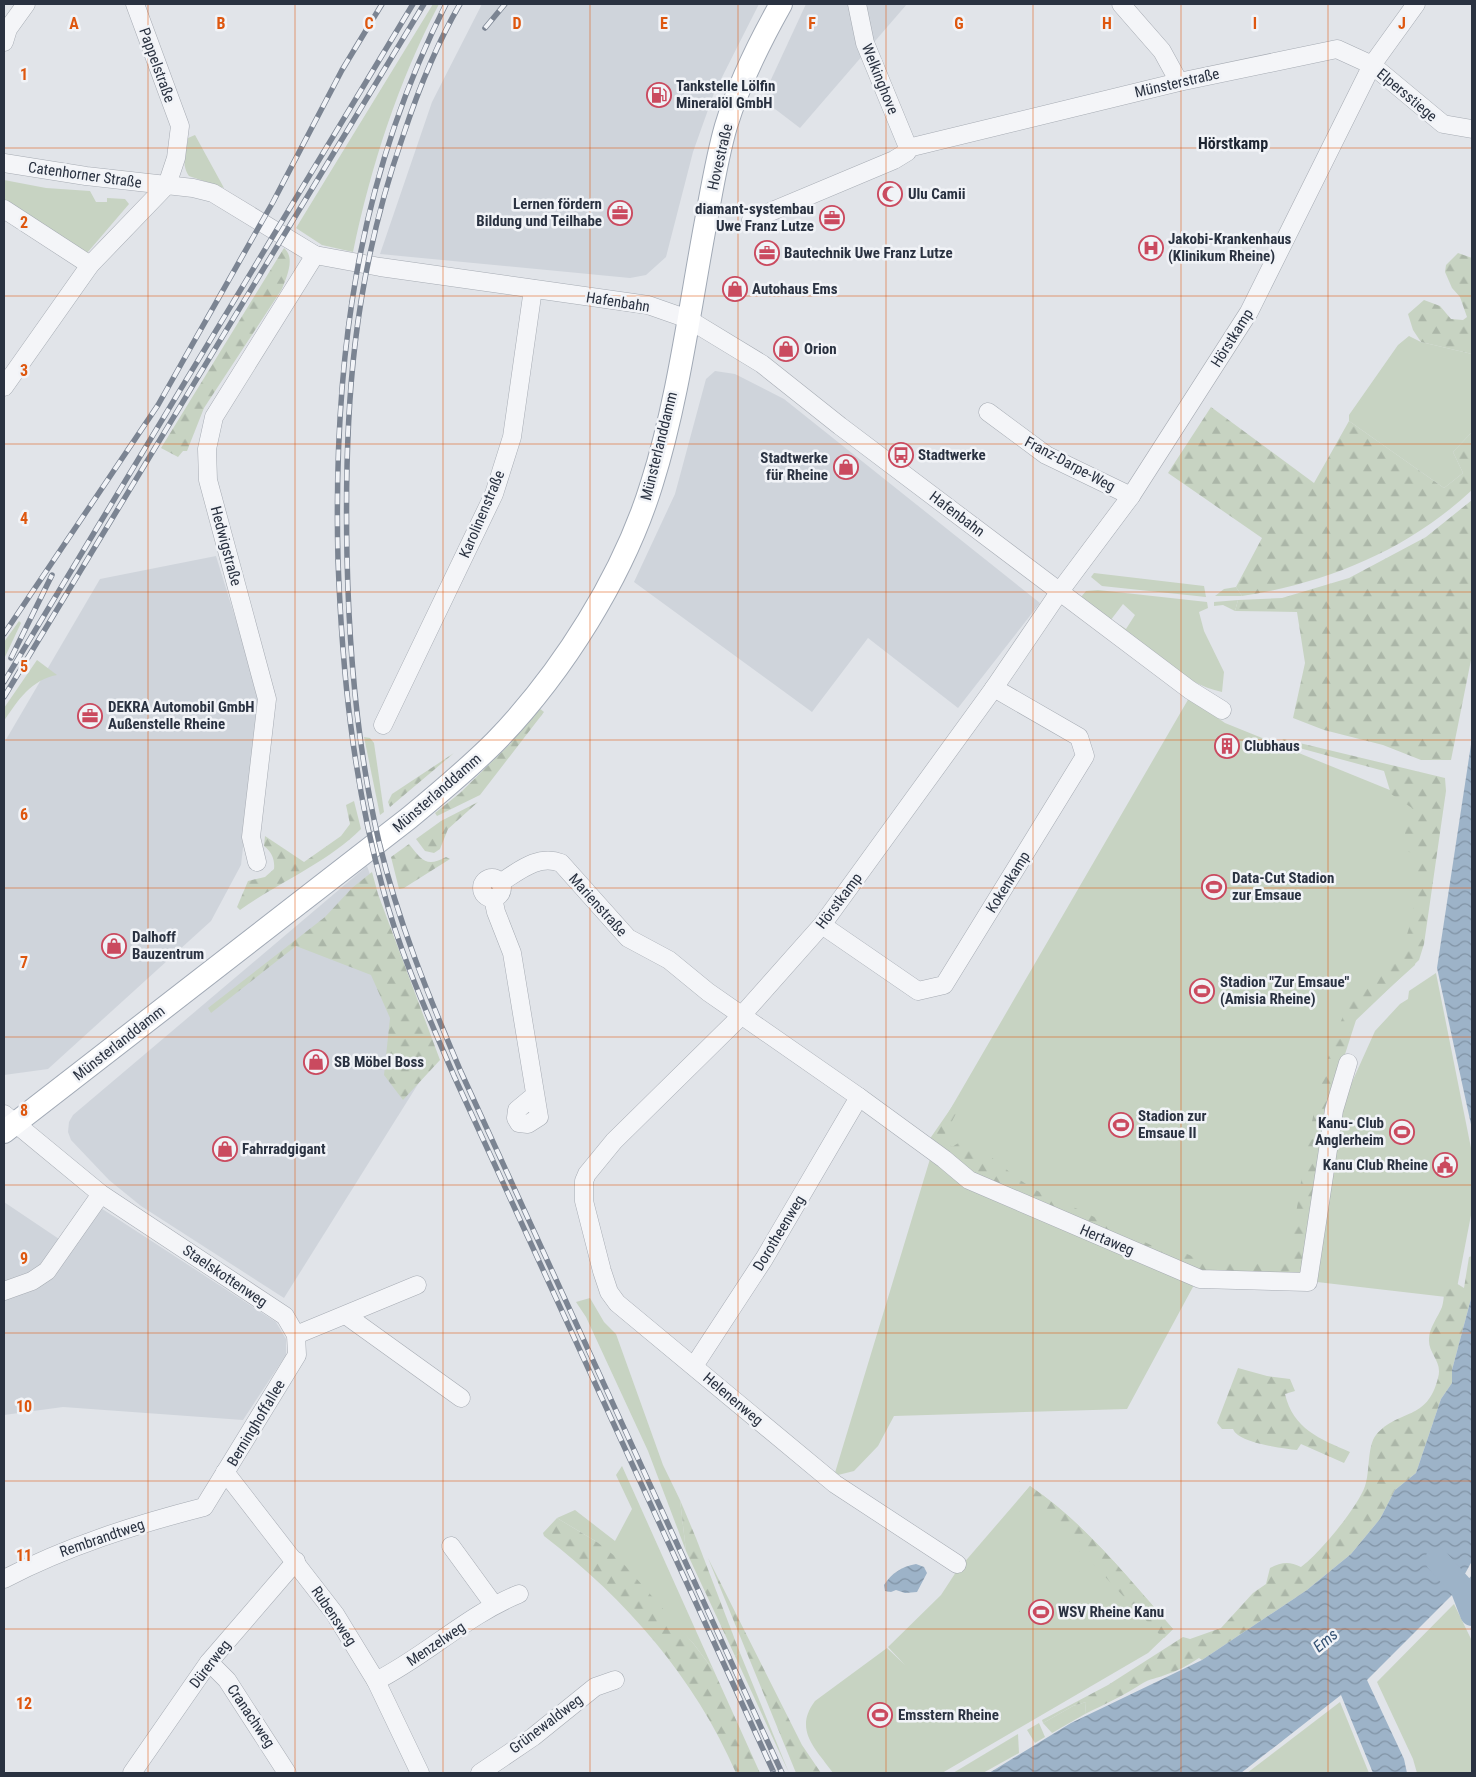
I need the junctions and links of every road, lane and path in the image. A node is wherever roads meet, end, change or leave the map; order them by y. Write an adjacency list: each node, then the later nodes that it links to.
1 (26, 4): 7 (street)
2 (135, 4): 13 (street, Pappelstraße)
3 (781, 4): 19 (main road, Hovestraße)
4 (857, 4): 11 (street, Welkinghove)
5 (1121, 4): 9 (street)
6 (1416, 4): 8 (street)
7 (5, 33)
8 (1372, 65): 9 (street, Münsterstraße); 10 (street, Elpersstiege); 22 (street, Hörstkamp)
9 (1180, 82): 11 (street, Münsterstraße)
10 (1472, 129)
11 (908, 150): 15 (street, Münsterstraße)
12 (4, 163): 13 (street, Catenhorner Straße)
13 (167, 185): 16 (street, Hafenbahn); 17 (street)
14 (4, 209): 17 (street)
15 (752, 220)
16 (315, 255): 18 (street, Hafenbahn); 27 (street, Hedwigstraße)
17 (90, 265): 20 (street)
18 (533, 289): 19 (street, Hafenbahn); 26 (street, Karolinenstraße)
19 (688, 319): 23 (street, Hafenbahn); 33 (main road, Münsterlanddamm)
20 (4, 387)
21 (988, 412): 22 (street, Franz-Darpe-Weg)
22 (1131, 496): 23 (street, Hörstkamp)
23 (1060, 591): 24 (street, Hörstkamp); 25 (street)
24 (994, 688): 28 (street, Hörstkamp); 28 (street, Kokenkamp)
25 (1222, 710)
26 (383, 725)
27 (257, 862)
28 (822, 926): 29 (street, Hörstkamp)
29 (742, 1014): 31 (street, Marienstraße); 32 (street, Hertaweg); 34 (street, Hörstkamp)
30 (1348, 1063): 32 (street, Hertaweg)
31 (535, 1095)
32 (859, 1097): 40 (street, Dorotheenweg)
33 (8, 1123): 35 (street, Staelskottenweg)
34 (584, 1181): 40 (street, Helenenweg)
35 (101, 1194): 37 (street); 39 (street, Staelskottenweg)
36 (416, 1285): 38 (street)
37 (4, 1291)
38 (347, 1316): 39 (street); 41 (street)
39 (296, 1335): 42 (street, Berninghoffallee)
40 (694, 1366): 46 (street, Helenenweg)
41 (462, 1398)
42 (226, 1472): 43 (street, Berninghoffallee); 45 (street, Rubensweg)
43 (204, 1507): 47 (street, Rembrandtweg)
44 (451, 1546): 49 (street)
45 (296, 1561): 50 (street, Dürerweg); 52 (street, Rubensweg)
46 (957, 1564)
47 (4, 1579)
48 (519, 1594): 49 (street, Menzelweg)
49 (494, 1604): 52 (street, Menzelweg)
50 (209, 1662): 53 (street, Dürerweg); 54 (street, Cranachweg)
51 (615, 1680): 56 (street, Grünewaldweg)
52 (376, 1681): 55 (street, Rubensweg)
53 (132, 1773)
54 (287, 1773)
55 (420, 1773)
56 (480, 1773)

